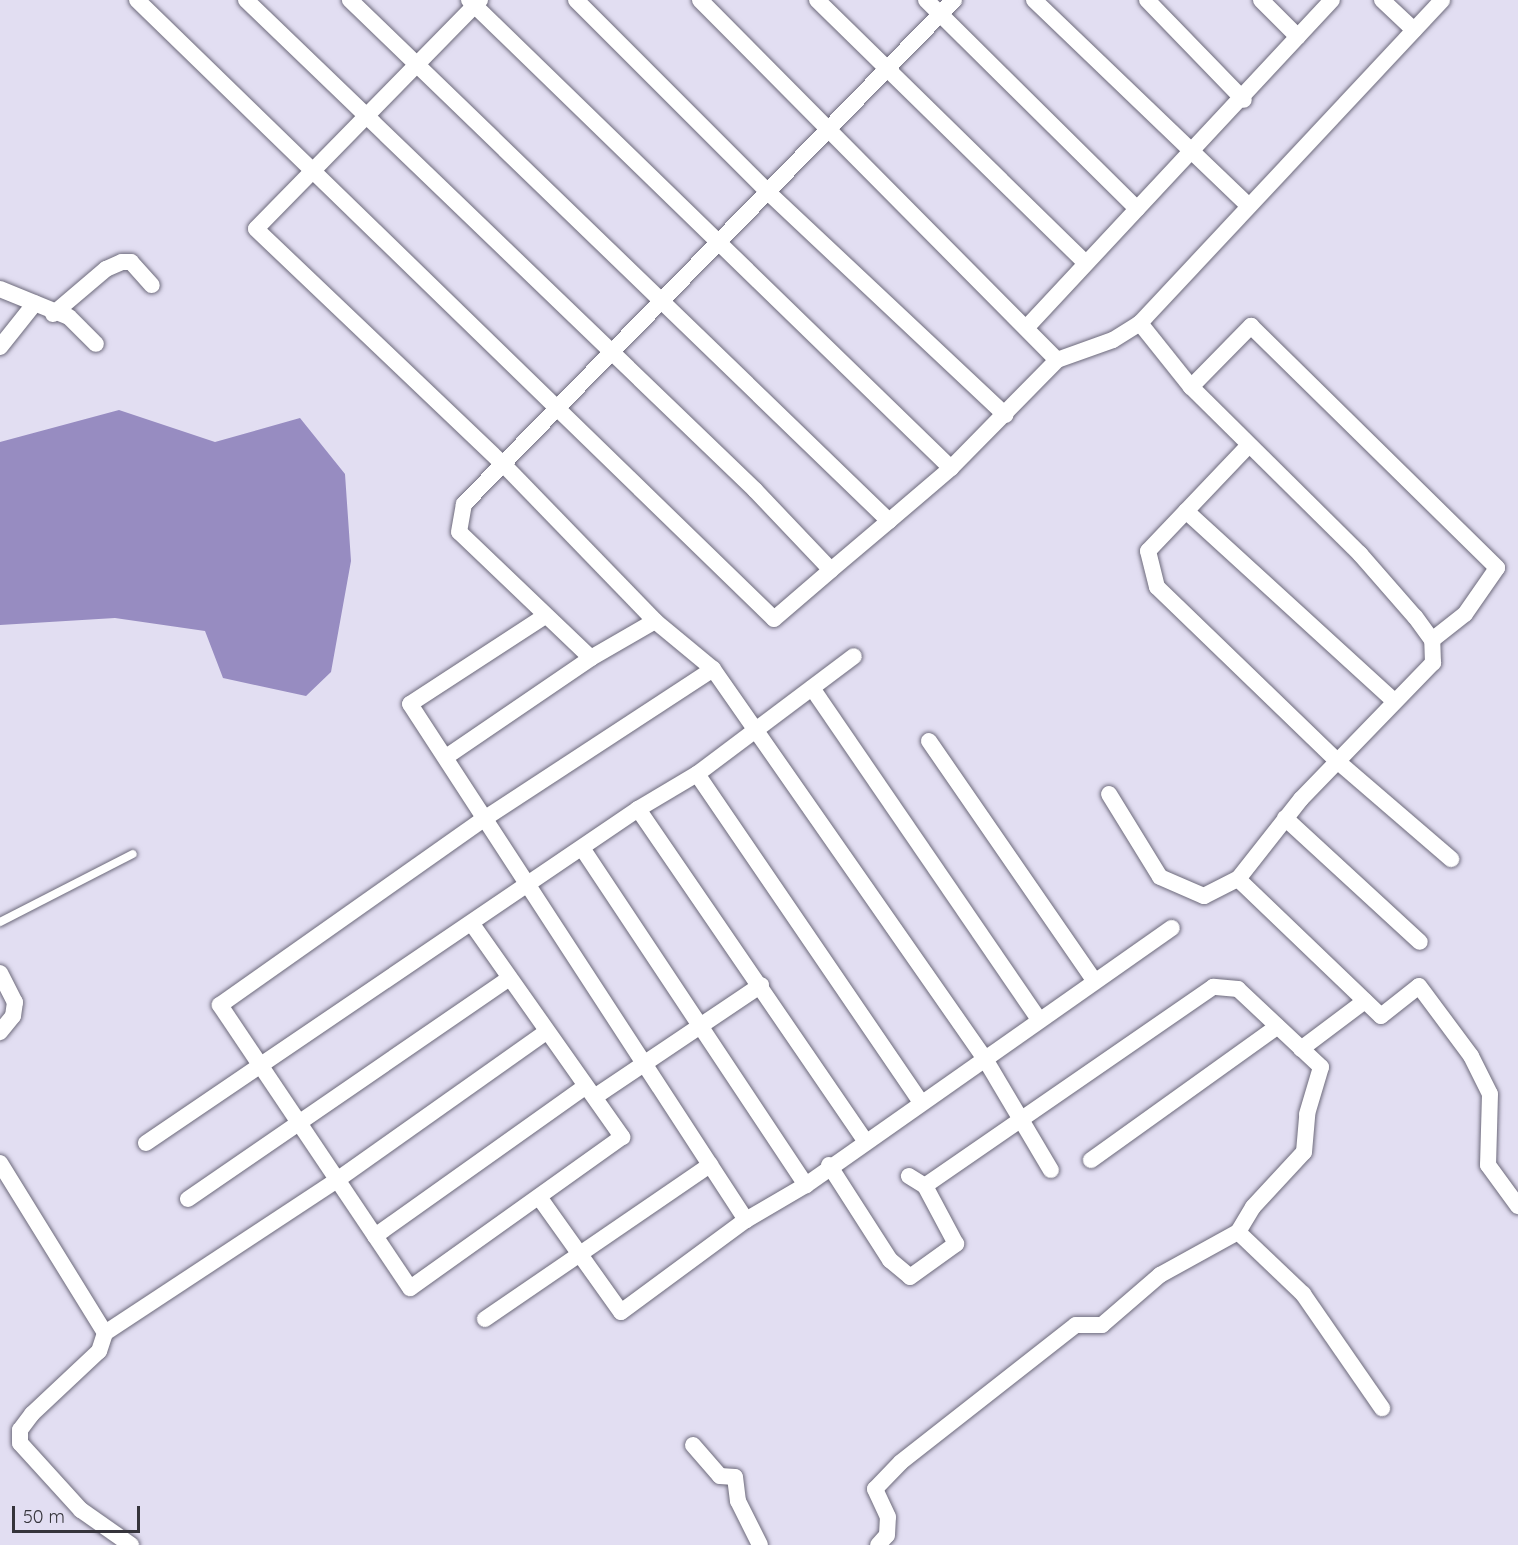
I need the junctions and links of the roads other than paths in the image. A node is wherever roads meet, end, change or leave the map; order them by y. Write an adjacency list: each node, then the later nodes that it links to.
1 (137, 0): 25 (street)
2 (246, 0): 22 (street)
3 (350, 0): 19 (street)
4 (576, 0): 26 (street)
5 (700, 0): 23 (street)
6 (817, 0): 20 (street)
7 (926, 0): 16 (street)
8 (954, 0): 16 (street)
9 (1034, 0): 24 (street)
10 (1147, 0): 21 (street)
11 (1261, 0): 18 (street)
12 (1332, 0): 18 (street)
13 (1382, 0): 17 (street)
14 (1442, 0): 17 (street)
15 (474, 2): 19 (street); 29 (street)
16 (940, 14): 20 (street); 28 (street)
17 (1414, 30): 27 (street)
18 (1298, 37): 21 (street)
19 (417, 66): 22 (street); 33 (street)
20 (887, 70): 23 (street); 30 (street)
21 (1244, 99): 24 (street)
22 (368, 117): 25 (street); 40 (street)
23 (831, 129): 26 (street); 37 (street)
24 (1192, 153): 27 (street); 28 (street)
25 (311, 173): 43 (street); 46 (street)
26 (770, 194): 29 (street); 44 (street)
27 (1248, 205): 36 (street)
28 (1137, 209): 30 (street)
29 (721, 244): 33 (street); 47 (street)
30 (1086, 263): 37 (street)
31 (152, 285): 35 (street)
32 (0, 288): 34 (street)
33 (666, 302): 40 (street); 49 (street)
34 (35, 303): 35 (street); 39 (street)
35 (53, 314): 38 (street)
36 (1140, 323): 41 (street); 42 (street)
37 (1027, 327): 41 (street)
38 (96, 344)
39 (0, 347)
40 (612, 355): 43 (street); 50 (street)
41 (1057, 360): 44 (street)
42 (1191, 387): 45 (street); 53 (street)
43 (556, 410): 46 (street); 50 (street)
44 (1005, 415): 47 (street)
45 (1248, 446): 48 (street); 53 (street)
46 (506, 466): 51 (street); 52 (street)
47 (951, 468): 49 (street)
48 (1186, 511): 58 (street); 62 (street)
49 (889, 521): 50 (street)
50 (831, 570)
51 (545, 616): 55 (street); 61 (street)
52 (655, 621): 55 (street); 56 (street)
53 (1432, 640): 58 (street)
54 (854, 656): 57 (street)
55 (591, 657): 61 (street)
56 (713, 669): 59 (street); 66 (street)
57 (812, 688): 59 (street); 82 (street)
58 (1394, 701): 62 (street)
59 (754, 732): 63 (street); 88 (street)
60 (929, 741): 79 (street)
61 (446, 757): 66 (street)
62 (1336, 760): 67 (street); 70 (street)
63 (697, 774): 65 (street); 92 (street)
64 (1109, 794): 71 (street)
65 (638, 809): 68 (street); 80 (street)
66 (487, 817): 72 (street); 90 (street)
67 (1285, 818): 71 (street); 76 (street)
68 (582, 848): 72 (street); 83 (street)
69 (134, 854): 73 (lane)
70 (1450, 859)
71 (1238, 879): 81 (street)
72 (527, 885): 74 (street); 89 (street)
73 (0, 922)
74 (472, 924): 78 (street); 90 (street)
75 (1172, 928): 79 (street)
76 (1420, 942)
77 (0, 973): 85 (street)
78 (508, 979): 86 (street); 94 (street)
79 (1094, 980): 82 (street)
80 (761, 985): 83 (street); 95 (street)
81 (1365, 1001): 87 (street); 108 (street)
82 (1039, 1020): 88 (street)
83 (701, 1024): 89 (street); 104 (street)
84 (1277, 1027): 87 (street); 93 (street); 97 (street)
85 (0, 1032)
86 (546, 1032): 91 (street); 103 (street)
87 (1300, 1048): 110 (street)
88 (985, 1059): 92 (street); 93 (street)
89 (643, 1061): 91 (street); 99 (street)
90 (260, 1068): 94 (street); 96 (street)
91 (590, 1092): 106 (street); 111 (street)
92 (921, 1102): 95 (street)
93 (1024, 1119): 101 (street); 105 (street)
94 (297, 1122): 103 (street); 107 (street)
95 (865, 1141): 100 (street)
96 (146, 1143)
97 (1091, 1160)
98 (0, 1163): 114 (street)
99 (710, 1165): 109 (street); 112 (street)
100 (829, 1165): 104 (street); 105 (street)
101 (1051, 1170)
102 (909, 1176): 105 (street)
103 (337, 1180): 111 (street); 114 (street)
104 (806, 1185): 109 (street)
105 (925, 1186)
106 (539, 1197): 111 (street); 112 (street)
107 (188, 1199)
108 (1518, 1206)
109 (746, 1220): 112 (street)
110 (1238, 1232): 115 (street); 119 (street)
111 (375, 1236)
112 (582, 1253): 113 (street)
113 (485, 1319)
114 (105, 1333): 117 (street)
115 (1382, 1408)
116 (693, 1445): 118 (street)
117 (131, 1545)
118 (760, 1545)
119 (878, 1545)

